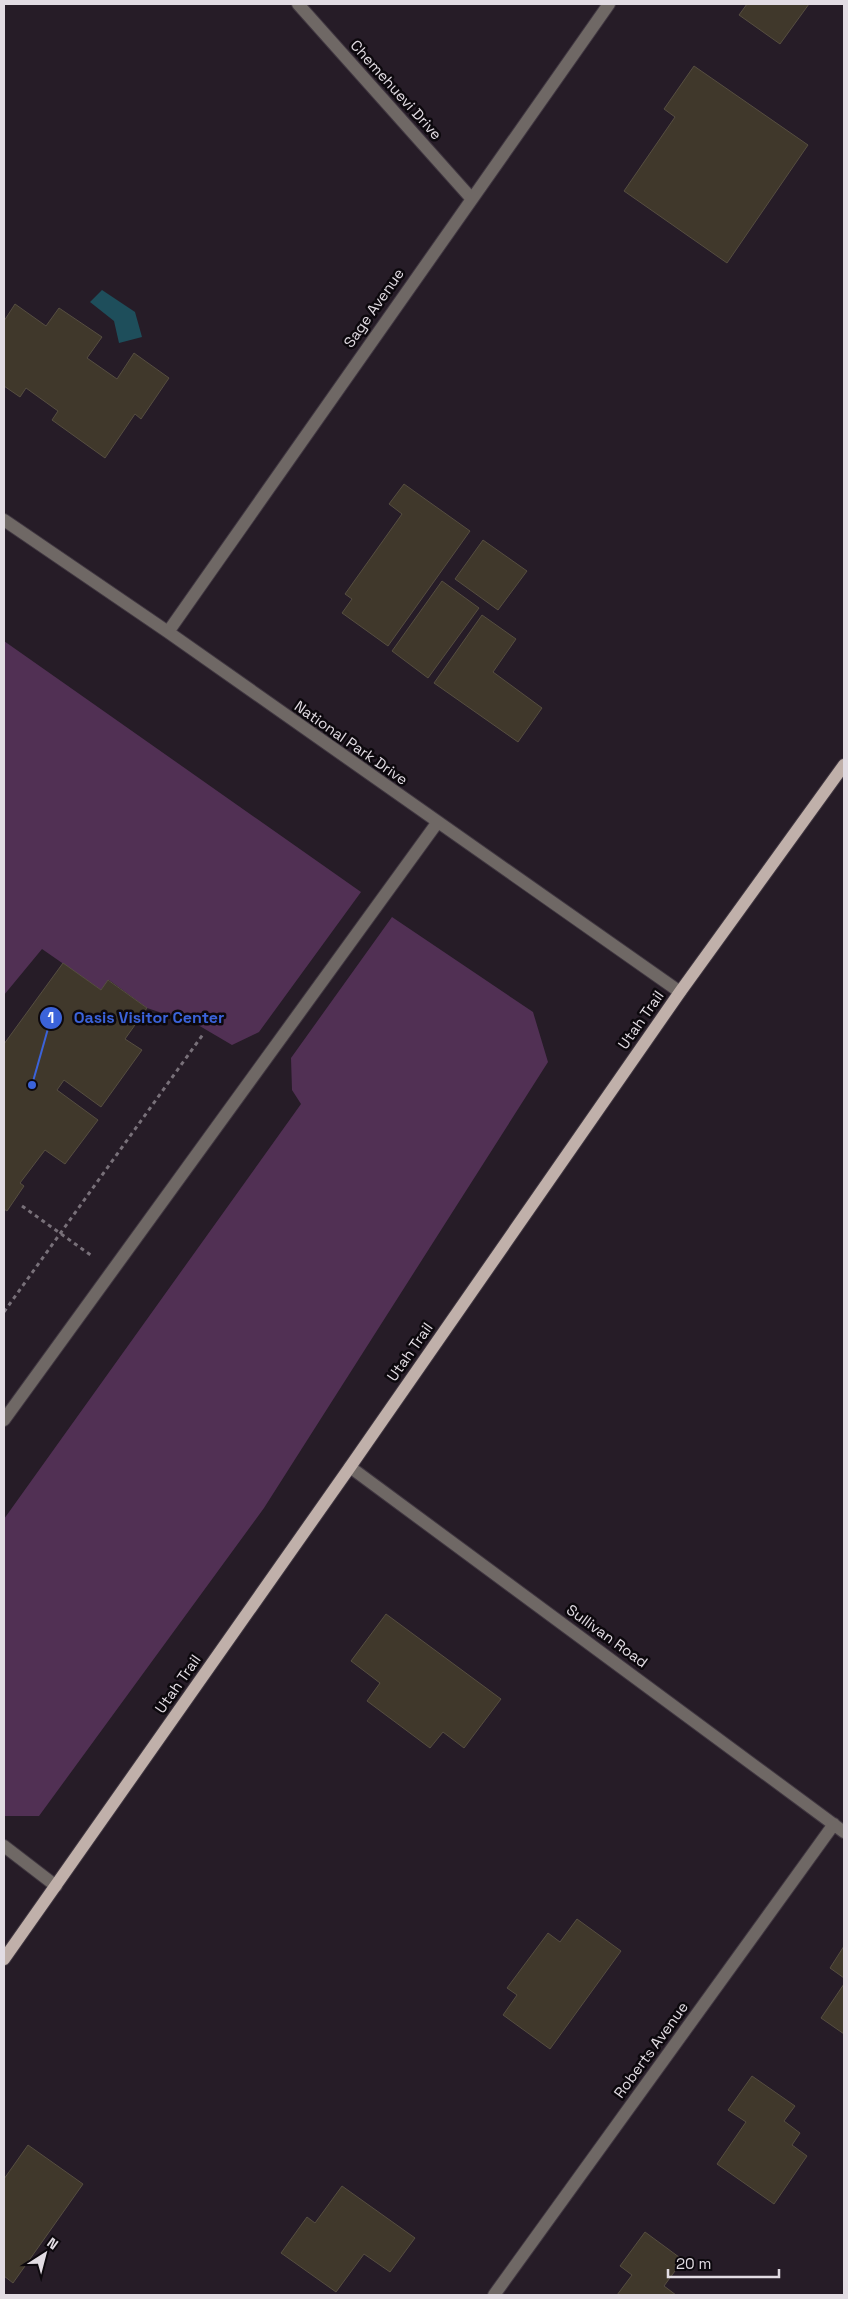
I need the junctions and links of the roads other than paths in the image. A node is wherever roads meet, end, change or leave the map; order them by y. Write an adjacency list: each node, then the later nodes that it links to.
1 (298, 4): 3 (street, Chemehuevi Drive)
2 (609, 4): 3 (street, Sage Avenue)
3 (471, 198): 5 (street, Sage Avenue)
4 (4, 520): 5 (street, National Park Drive)
5 (168, 632): 7 (street, National Park Drive)
6 (844, 765): 8 (main road, Utah Trail)
7 (437, 823): 8 (street, National Park Drive); 9 (street)
8 (680, 992): 10 (main road, Utah Trail)
9 (4, 1420)
10 (350, 1467): 11 (street, Sullivan Road); 13 (main road, Utah Trail)
11 (839, 1828): 15 (street, Roberts Avenue)
12 (4, 1846): 13 (street)
13 (56, 1886): 14 (main road, Utah Trail)
14 (4, 1959)
15 (494, 2295)

